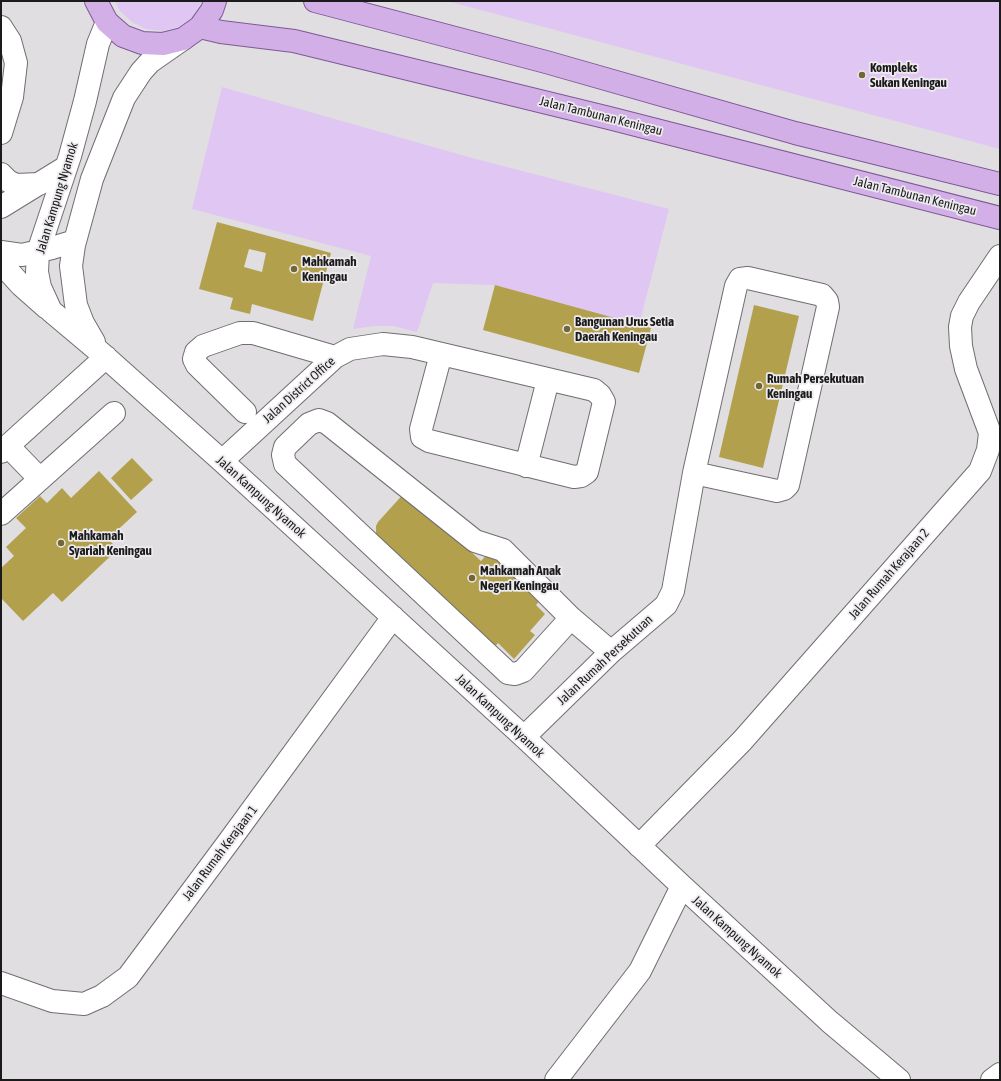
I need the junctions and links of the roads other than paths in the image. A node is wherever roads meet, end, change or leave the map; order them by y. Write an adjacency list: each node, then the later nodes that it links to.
1 (215, 1): 6 (main road)
2 (315, 1): 11 (main road)
3 (95, 2): 4 (main road)
4 (107, 22): 6 (main road); 8 (street, Jalan Kampung Nyamok)
5 (1, 27): 7 (street)
6 (192, 33): 13 (main road, Jalan Tambunan Keningau); 14 (street, Jalan Kampung Nyamok)
7 (1, 132)
8 (66, 167): 10 (street); 16 (street, Jalan Kampung Nyamok)
9 (1, 174): 10 (street)
10 (39, 184): 12 (street)
11 (1000, 184)
12 (1, 207)
13 (1000, 218)
14 (75, 241): 16 (street); 21 (street, Jalan Kampung Nyamok)
15 (1, 252): 16 (street)
16 (38, 252): 19 (street, Jalan Kampung Nyamok)
17 (1000, 256): 36 (street, Jalan Rumah Kerajaan 2)
18 (1, 263): 19 (street)
19 (51, 311): 21 (street, Jalan Kampung Nyamok)
20 (441, 354): 22 (street, Jalan District Office); 23 (street, Jalan District Office); 28 (street)
21 (103, 355): 26 (street); 27 (street, Jalan Kampung Nyamok)
22 (335, 357): 25 (street); 27 (street, Jalan District Office)
23 (548, 380): 28 (street); 28 (street, Jalan District Office)
24 (114, 412): 30 (street)
25 (245, 412)
26 (5, 449): 30 (street)
27 (222, 461): 32 (street, Jalan Kampung Nyamok)
28 (526, 466)
29 (694, 474): 29 (street, Jalan Rumah Persekutuan); 34 (street, Jalan Rumah Persekutuan)
30 (40, 479): 31 (street)
31 (2, 512)
32 (392, 617): 35 (street, Jalan Kampung Nyamok); 38 (street, Jalan Rumah Kerajaan 1)
33 (572, 618): 33 (street); 34 (street)
34 (610, 652): 35 (street, Jalan Rumah Persekutuan)
35 (524, 737): 36 (street, Jalan Kampung Nyamok)
36 (639, 846): 37 (street, Jalan Kampung Nyamok)
37 (682, 886): 40 (street); 41 (street, Jalan Kampung Nyamok)
38 (1, 983)
39 (1000, 1074): 42 (street)
40 (556, 1080)
41 (899, 1080)
42 (992, 1080)

